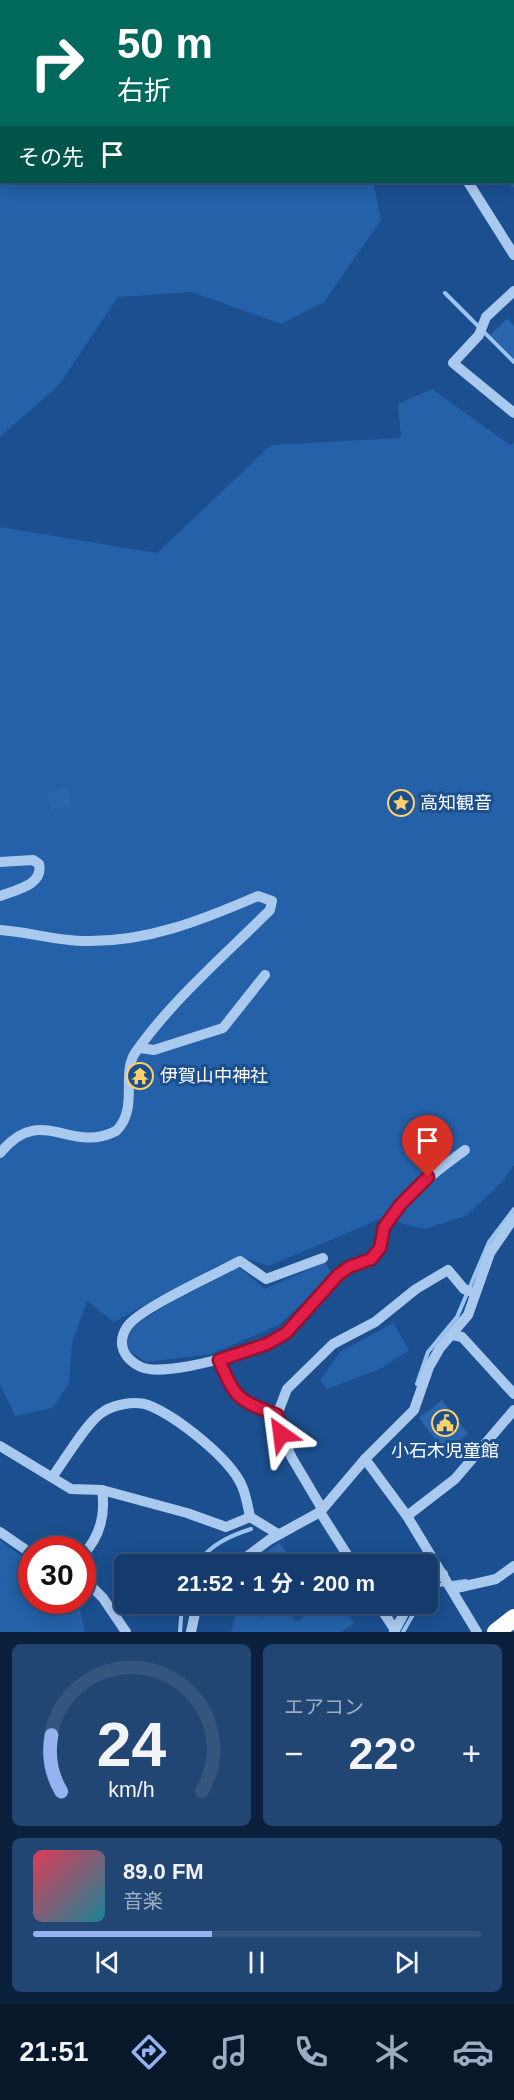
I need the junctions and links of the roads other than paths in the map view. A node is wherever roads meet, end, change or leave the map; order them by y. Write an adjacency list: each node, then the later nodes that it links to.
1 (469, 183): 2 (street)
2 (514, 255)
3 (514, 291): 4 (street)
4 (514, 413)
5 (0, 862): 6 (street)
6 (0, 896)
7 (0, 930): 9 (street)
8 (265, 975): 9 (street)
9 (140, 1048): 11 (street)
10 (465, 1150): 16 (street)
11 (0, 1153)
12 (512, 1224): 14 (street)
13 (323, 1258): 16 (street)
14 (469, 1291): 15 (street); 19 (street)
15 (453, 1335): 17 (street); 21 (street)
16 (219, 1360): 19 (street)
17 (514, 1394)
18 (514, 1410): 25 (street)
19 (277, 1415): 24 (street)
20 (0, 1446): 22 (street)
21 (365, 1459): 24 (street); 25 (street)
22 (53, 1476): 23 (street); 26 (street)
23 (102, 1490): 26 (street); 29 (street)
24 (320, 1509): 28 (street); 32 (street)
25 (407, 1516): 35 (street)
26 (250, 1517): 28 (street)
27 (0, 1532): 30 (street)
28 (278, 1534): 31 (street)
29 (96, 1536)
30 (18, 1544)
31 (251, 1554)
32 (347, 1554)
33 (514, 1566): 35 (street)
34 (438, 1582): 35 (street)
35 (448, 1582): 44 (street)
36 (96, 1591): 42 (street)
37 (195, 1614): 43 (street)
38 (384, 1614): 41 (street)
39 (404, 1614): 41 (street)
40 (514, 1618): 45 (highway)
41 (395, 1631)
42 (126, 1632)
43 (191, 1632)
44 (477, 1632)
45 (496, 1632)

